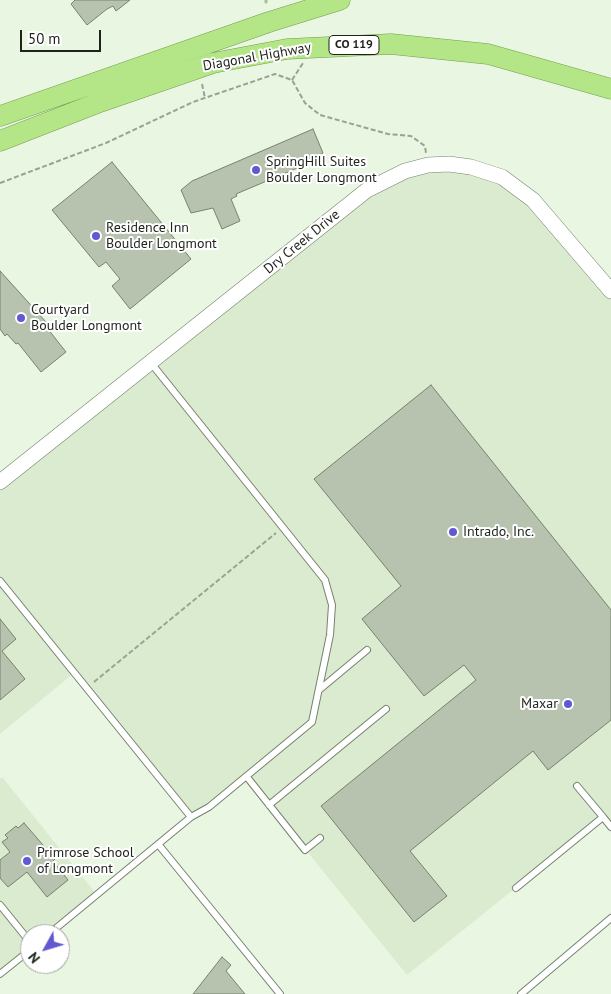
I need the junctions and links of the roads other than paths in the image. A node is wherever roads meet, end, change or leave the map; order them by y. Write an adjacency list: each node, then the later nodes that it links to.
1 (340, 0): 3 (highway, Diagonal Highway)
2 (611, 89): 4 (highway, Diagonal Highway / CO 119)
3 (0, 116)
4 (0, 142)
5 (611, 292): 6 (street, Dry Creek Drive)
6 (150, 362): 7 (street, Dry Creek Drive); 10 (lane)
7 (0, 482)
8 (0, 581): 15 (lane)
9 (367, 650): 10 (lane)
10 (318, 690): 12 (lane)
11 (386, 709): 14 (lane)
12 (246, 777): 14 (lane); 15 (lane)
13 (577, 786): 16 (lane)
14 (269, 805): 18 (lane)
15 (191, 817): 19 (lane)
16 (603, 817): 17 (lane); 20 (lane)
17 (611, 827)
18 (320, 838)
19 (158, 844): 23 (lane); 27 (lane)
20 (516, 888)
21 (0, 905): 24 (lane)
22 (611, 918): 28 (lane)
23 (61, 924)
24 (20, 930)
25 (20, 958): 26 (lane)
26 (0, 974)
27 (280, 994)
28 (521, 994)

